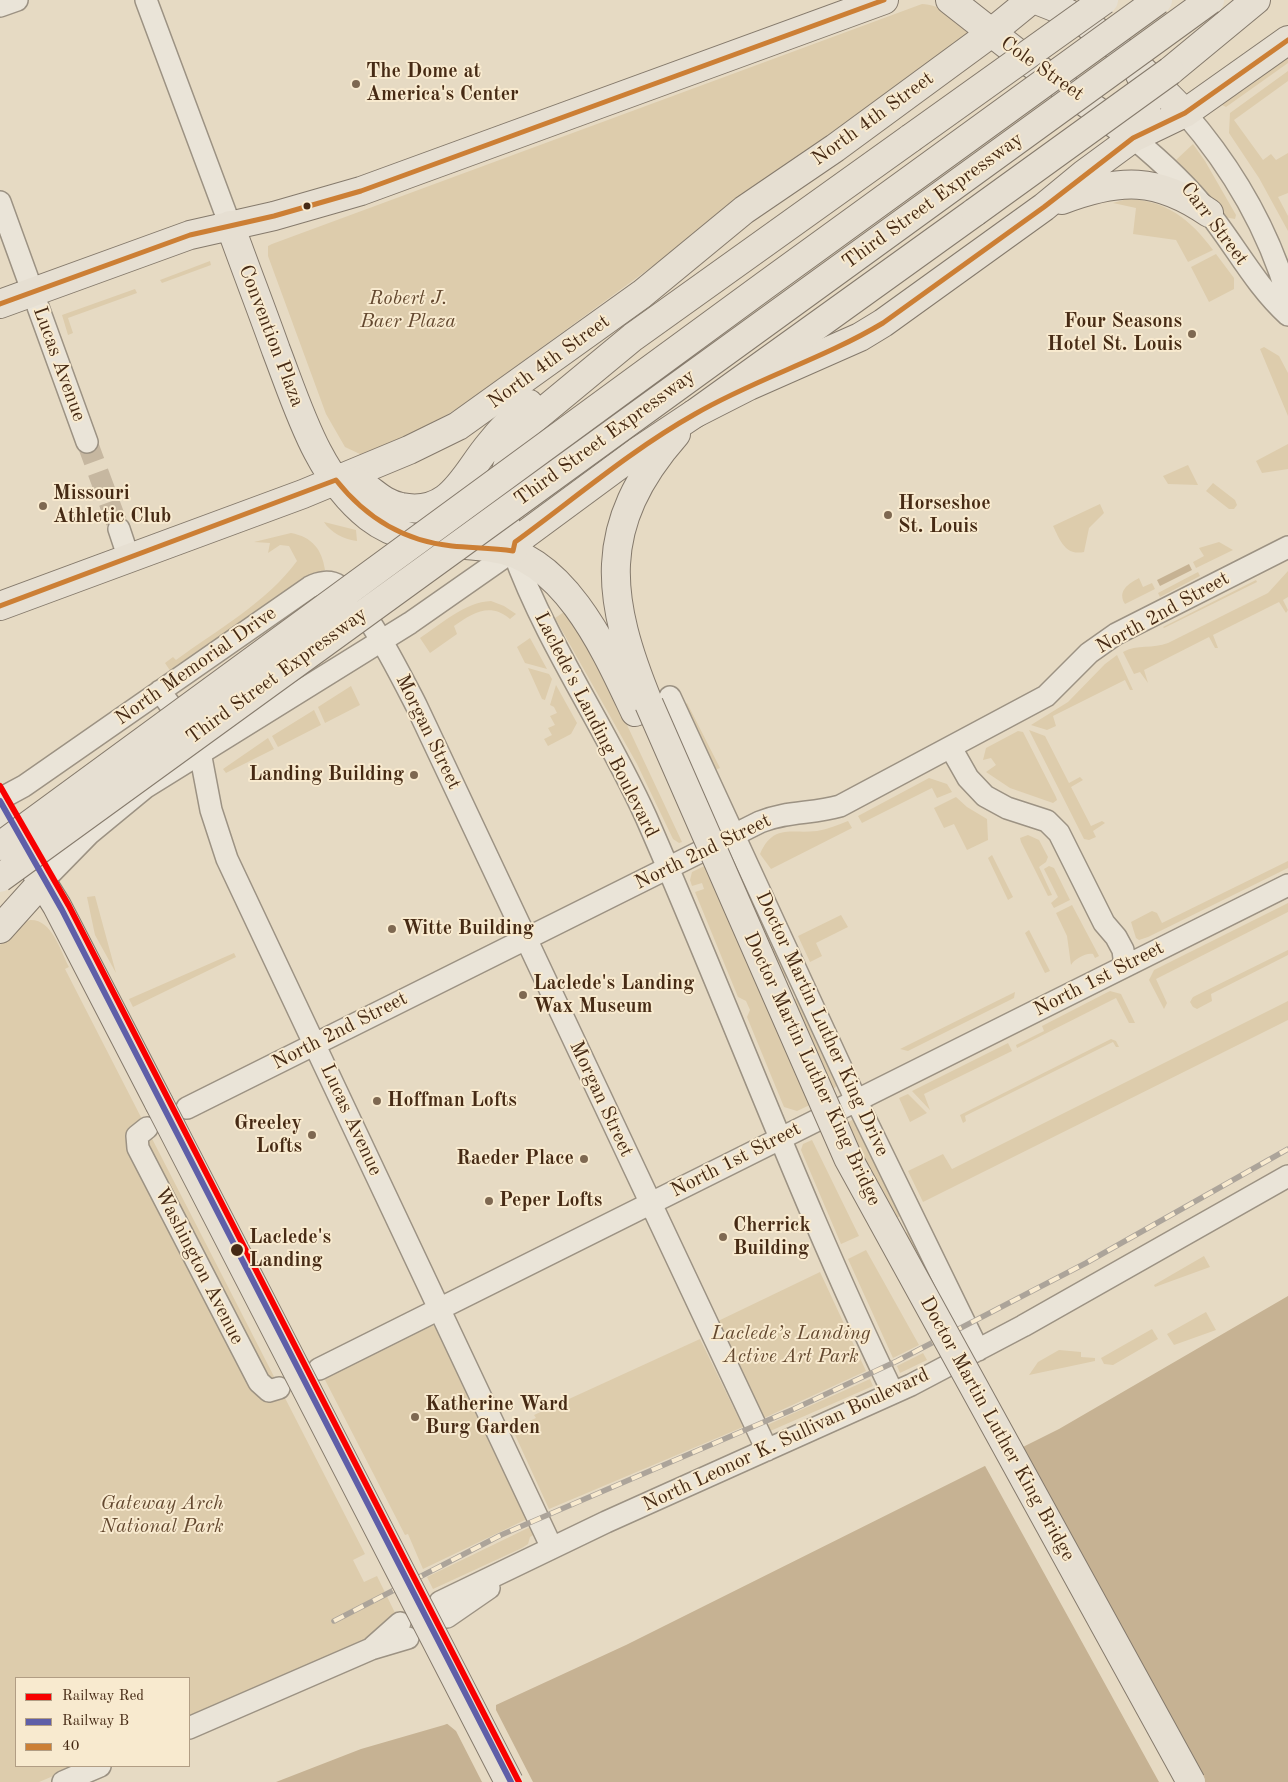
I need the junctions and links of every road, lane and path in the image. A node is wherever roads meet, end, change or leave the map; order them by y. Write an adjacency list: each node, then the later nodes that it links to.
1 (17, 0): 11 (street)
2 (146, 0): 21 (street, Convention Plaza)
3 (884, 0): 12 (main road)
4 (950, 0): 13 (main road, Cole Street)
5 (1031, 0): 13 (main road, North 4th Street)
6 (1036, 0): 15 (main road)
7 (1104, 0): 26 (main road, bridge)
8 (1158, 0): 43 (main road, Third Street Expressway, bridge)
9 (1210, 0): 45 (main road, Third Street Expressway, bridge)
10 (1256, 0): 27 (main road, bridge)
11 (0, 6)
12 (832, 10): 21 (main road)
13 (991, 33): 17 (main road, Cole Street); 29 (main road, North 4th Street)
14 (1288, 40): 16 (main road)
15 (1135, 64): 16 (main road); 17 (main road)
16 (1185, 113): 17 (main road); 23 (street, Carr Street)
17 (1134, 138): 19 (main road); 20 (street, Carr Street)
18 (0, 202): 22 (street, Lucas Avenue)
19 (1044, 207): 20 (main road); 27 (main road)
20 (1209, 213): 25 (street, Carr Street)
21 (230, 225): 22 (main road); 29 (main road, Convention Plaza)
22 (33, 292): 24 (main road); 28 (street, Lucas Avenue)
23 (1288, 297)
24 (0, 304)
25 (1288, 316)
26 (633, 337): 29 (main road); 32 (main road)
27 (694, 414): 32 (main road); 37 (main road, Doctor Martin Luther King Bridge)
28 (87, 442)
29 (336, 480): 32 (main road, Convention Plaza); 33 (main road, North 4th Street)
30 (119, 529): 33 (street)
31 (1288, 547): 38 (street, North 2nd Street)
32 (512, 551): 35 (street); 37 (main road, Doctor Martin Luther King Bridge); 44 (street, Laclede's Landing Boulevard)
33 (129, 559): 34 (main road, North 4th Street)
34 (0, 606)
35 (380, 641): 36 (street, North Memorial Drive); 39 (street); 49 (street, Morgan Street)
36 (160, 691): 39 (street, Lucas Avenue); 40 (street, North Memorial Drive)
37 (651, 704): 42 (street, Doctor Martin Luther King Drive); 71 (main road, Doctor Martin Luther King Bridge); 72 (main road, Doctor Martin Luther King Bridge, bridge)
38 (951, 748): 42 (street, North 2nd Street); 50 (street)
39 (200, 752): 46 (street); 51 (street, Lucas Avenue)
40 (0, 800)
41 (0, 814): 46 (main road)
42 (734, 835): 44 (street, North 2nd Street); 52 (street, Doctor Martin Luther King Drive)
43 (0, 846)
44 (668, 868): 49 (street, North 2nd Street); 55 (street, Laclede's Landing Boulevard)
45 (0, 878)
46 (42, 881): 48 (main road); 70 (main road, bridge)
47 (1288, 885): 50 (street, North 1st Street)
48 (0, 929)
49 (525, 938): 51 (street, North 2nd Street); 57 (street, Morgan Street)
50 (1125, 966): 52 (street, North 1st Street)
51 (315, 1043): 53 (street, North 2nd Street); 58 (street, Lucas Avenue)
52 (856, 1100): 55 (street, North 1st Street); 59 (street, Doctor Martin Luther King Drive)
53 (186, 1108)
54 (142, 1132): 61 (street, Washington Avenue)
55 (779, 1138): 57 (street, North 1st Street); 62 (street, Laclede's Landing Boulevard)
56 (1288, 1176): 59 (street, North Leonor K. Sullivan Boulevard)
57 (650, 1203): 58 (street, North 1st Street); 63 (street, Morgan Street)
58 (439, 1309): 60 (street, North 1st Street); 64 (street, Lucas Avenue)
59 (978, 1350): 62 (street, North Leonor K. Sullivan Boulevard)
60 (319, 1368)
61 (274, 1390)
62 (893, 1393): 63 (street, North Leonor K. Sullivan Boulevard)
63 (767, 1450): 64 (street, North Leonor K. Sullivan Boulevard)
64 (552, 1548): 65 (street, North Leonor K. Sullivan Boulevard)
65 (444, 1610)
66 (404, 1630): 67 (street)
67 (190, 1728)
68 (98, 1767): 69 (street)
69 (62, 1782)
70 (510, 1782)
71 (1170, 1782)
72 (1191, 1782)

